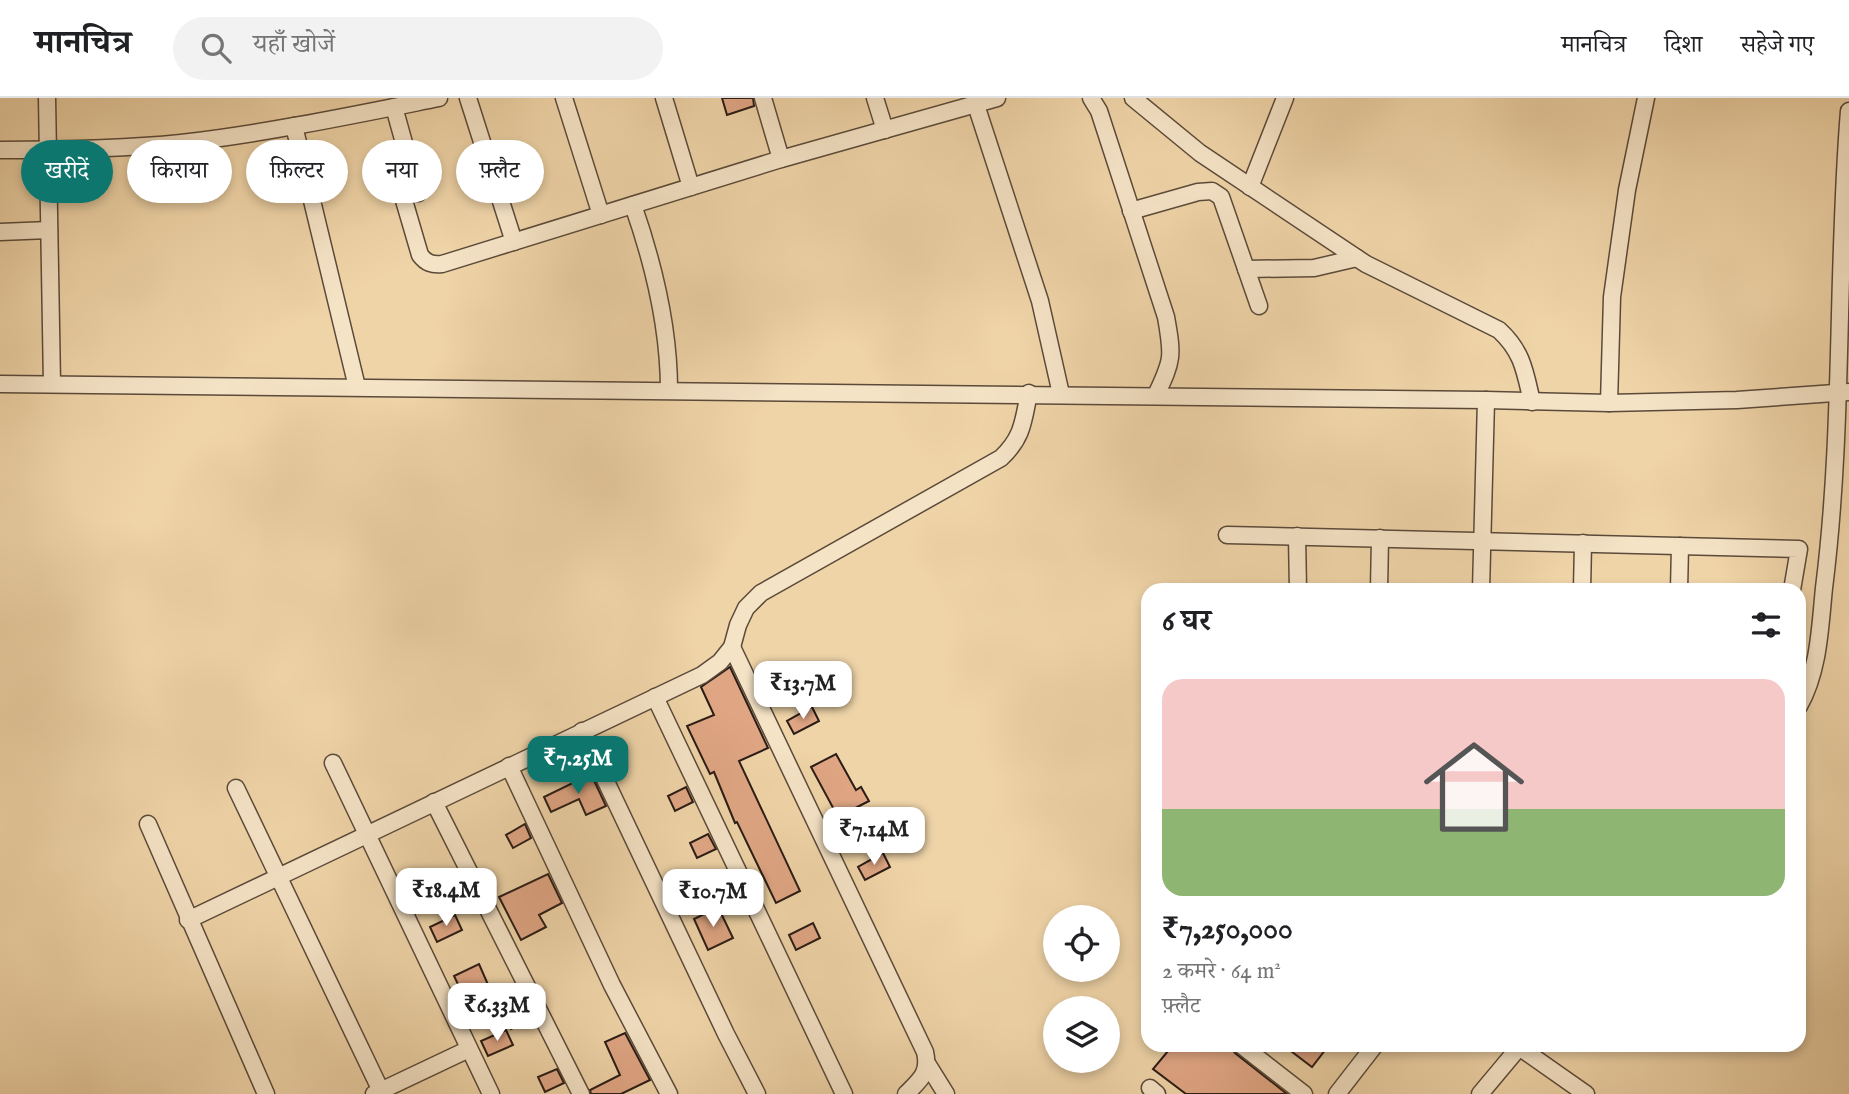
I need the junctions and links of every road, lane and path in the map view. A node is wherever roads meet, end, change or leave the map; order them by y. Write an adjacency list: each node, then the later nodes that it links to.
1 (47, 98): 18 (street)
2 (439, 98): 14 (street)
3 (468, 98): 31 (street)
4 (564, 98): 28 (street)
5 (664, 98): 23 (street)
6 (763, 98): 22 (street)
7 (875, 98): 17 (street)
8 (997, 98): 13 (street)
9 (1091, 98): 27 (street)
10 (1133, 98): 24 (street)
11 (1284, 98): 24 (street)
12 (1646, 98): 45 (street)
13 (976, 105): 17 (street); 41 (street)
14 (394, 107): 16 (street); 31 (street)
15 (1849, 111): 40 (street)
16 (294, 126): 19 (street); 37 (street)
17 (885, 130): 22 (street)
18 (47, 140)
19 (113, 147)
20 (0, 150): 21 (street)
21 (21, 150)
22 (781, 159): 23 (street)
23 (691, 187): 26 (street)
24 (1250, 187): 32 (street)
25 (48, 203): 29 (street)
26 (633, 205): 28 (street); 38 (street)
27 (1131, 211): 33 (street); 42 (street)
28 (600, 215): 31 (street)
29 (49, 230): 30 (street); 36 (street)
30 (0, 232)
31 (514, 242)
32 (1357, 258): 33 (street); 44 (street)
33 (1246, 269): 34 (street)
34 (1259, 306)
35 (0, 384): 36 (street)
36 (52, 384): 37 (street)
37 (357, 387): 38 (street)
38 (669, 390): 39 (street)
39 (1029, 393): 41 (street); 58 (street)
40 (1843, 393): 45 (street); 59 (street)
41 (1061, 394): 42 (street)
42 (1156, 395): 43 (street)
43 (1486, 400): 44 (street); 49 (street)
44 (1532, 402): 45 (street)
45 (1609, 403)
46 (1227, 535): 47 (street)
47 (1297, 536): 48 (street); 52 (street)
48 (1380, 538): 49 (street); 53 (street)
49 (1482, 540): 50 (street); 54 (street)
50 (1583, 543): 51 (street); 55 (street)
51 (1680, 545): 56 (street); 57 (street)
52 (1298, 583)
53 (1379, 583)
54 (1481, 583)
55 (1582, 583)
56 (1679, 583)
57 (1793, 583)
58 (732, 648): 60 (street); 75 (street)
59 (1806, 691)
60 (656, 697): 61 (street); 82 (street)
61 (582, 731): 63 (street); 81 (street)
62 (333, 762): 67 (street)
63 (509, 766): 65 (street); 80 (street)
64 (236, 788): 68 (street)
65 (434, 802): 67 (street); 79 (street)
66 (148, 824): 69 (street)
67 (366, 834): 68 (street); 70 (street)
68 (278, 877): 69 (street); 76 (street)
69 (188, 920): 77 (street)
70 (469, 1049): 76 (street); 78 (street)
71 (1250, 1052): 85 (street)
72 (1370, 1052): 86 (street)
73 (1515, 1052): 87 (street)
74 (1528, 1052): 88 (street)
75 (928, 1065): 83 (street); 84 (street)
76 (377, 1092)
77 (266, 1094)
78 (491, 1094)
79 (580, 1094)
80 (668, 1094)
81 (757, 1094)
82 (844, 1094)
83 (905, 1094)
84 (946, 1094)
85 (1304, 1094)
86 (1336, 1094)
87 (1480, 1094)
88 (1586, 1094)

